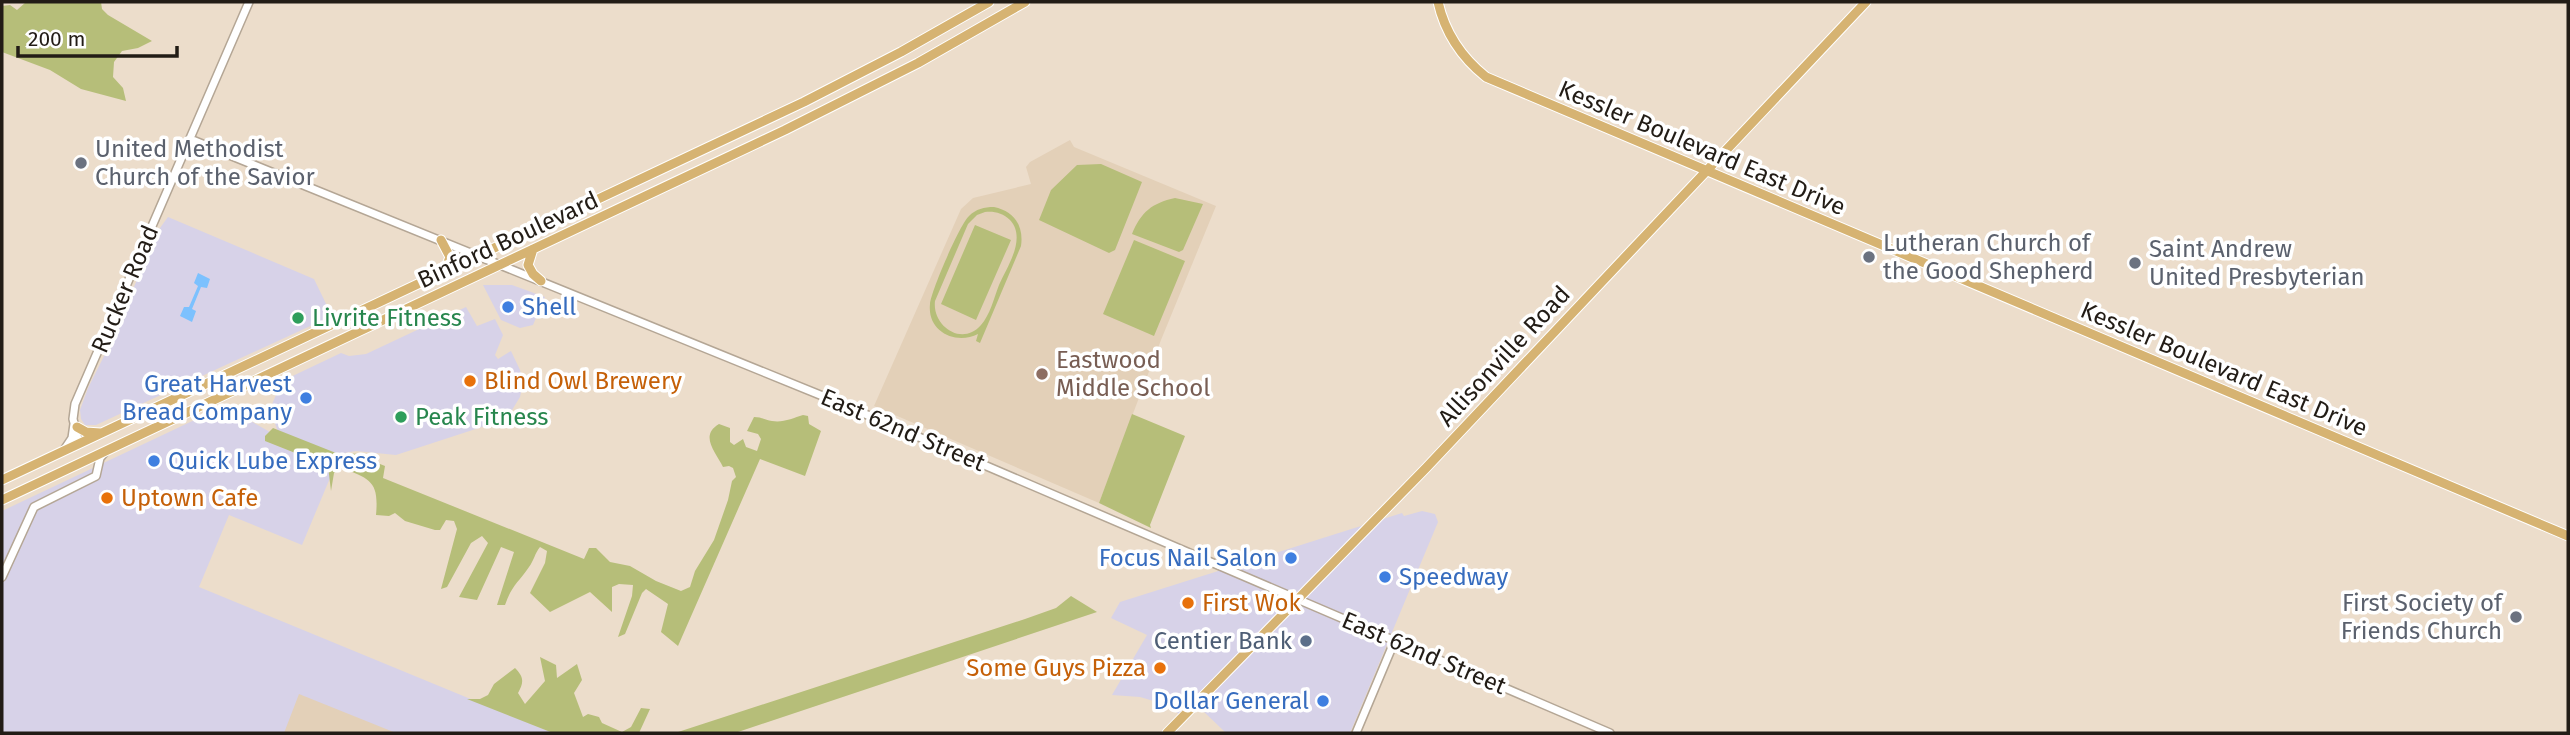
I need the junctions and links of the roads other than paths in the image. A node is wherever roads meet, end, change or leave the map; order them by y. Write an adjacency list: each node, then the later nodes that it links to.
1 (249, 2): 6 (street, Rucker Road)
2 (989, 2): 10 (main road, Binford Boulevard)
3 (1025, 2): 9 (main road, Binford Boulevard)
4 (1438, 2): 7 (main road, Kessler Boulevard East Drive)
5 (1866, 2): 7 (main road, Allisonville Road)
6 (190, 139): 8 (street, East 62nd Street); 14 (street, Rucker Road)
7 (1705, 170): 24 (main road, Kessler Boulevard East Drive); 26 (main road, Allisonville Road)
8 (440, 240): 10 (street, East 62nd Street); 12 (main road)
9 (533, 249): 11 (main road, Binford Boulevard); 13 (main road)
10 (478, 256): 11 (street, East 62nd Street); 12 (main road, Binford Boulevard)
11 (500, 265): 13 (street, East 62nd Street); 18 (main road, Binford Boulevard)
12 (435, 276): 15 (main road, Binford Boulevard)
13 (541, 281): 26 (street, East 62nd Street)
14 (75, 425): 15 (main road); 16 (street, Rucker Road); 17 (street, Rucker Road)
15 (102, 433): 16 (main road, Binford Boulevard); 19 (main road)
16 (79, 443): 17 (main road, Binford Boulevard); 20 (main road)
17 (64, 450): 22 (main road, Binford Boulevard)
18 (107, 450): 19 (main road, Binford Boulevard); 21 (street)
19 (85, 461): 20 (main road, Binford Boulevard); 21 (street)
20 (64, 470): 23 (main road, Binford Boulevard)
21 (94, 477): 25 (street)
22 (2, 480)
23 (2, 500)
24 (2568, 536)
25 (2, 577)
26 (1299, 600): 27 (street, East 62nd Street); 28 (main road, Allisonville Road)
27 (1395, 639): 29 (street); 30 (street, East 62nd Street)
28 (1167, 733)
29 (1356, 733)
30 (1610, 733)

